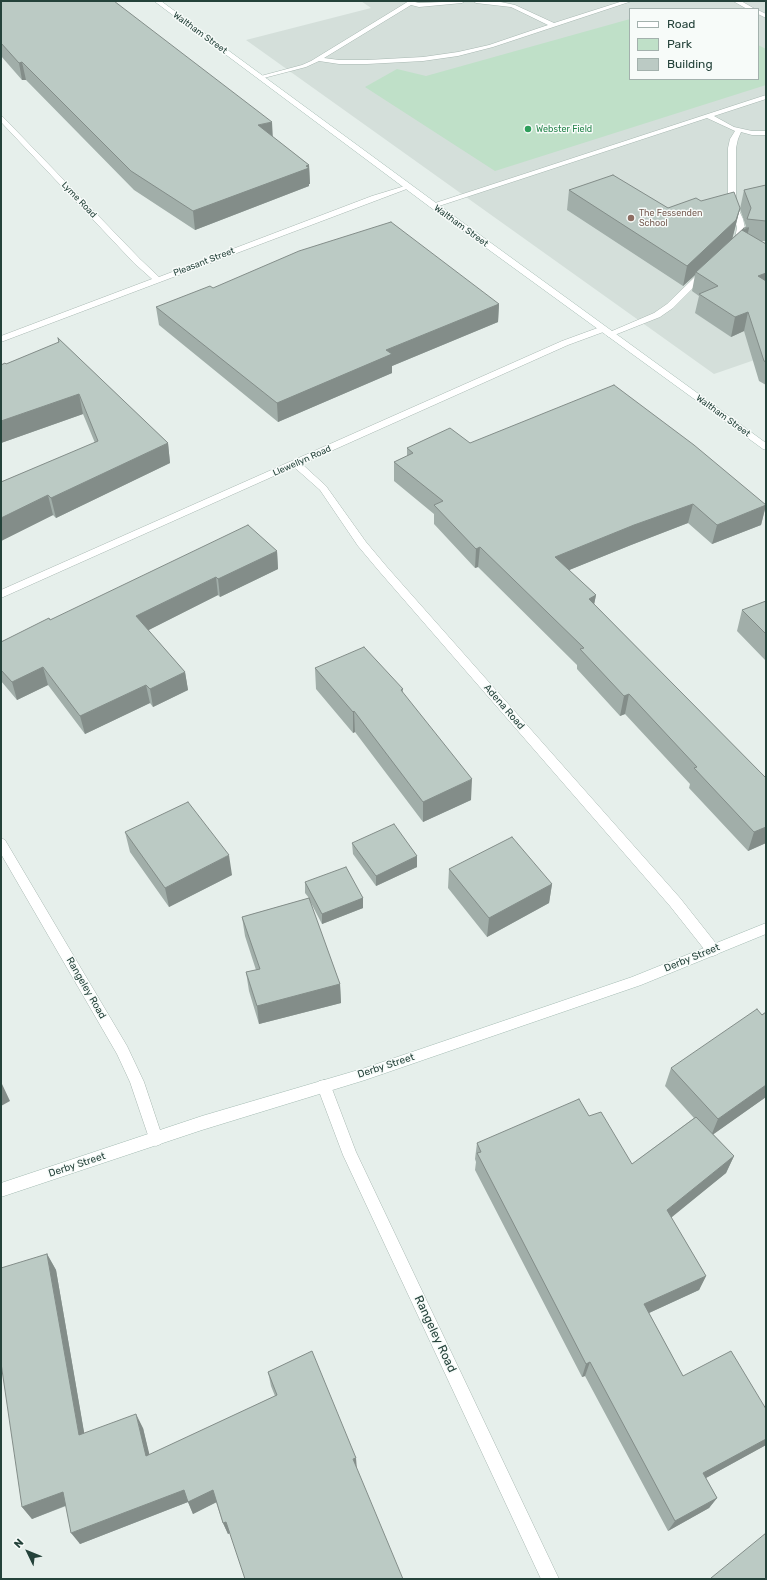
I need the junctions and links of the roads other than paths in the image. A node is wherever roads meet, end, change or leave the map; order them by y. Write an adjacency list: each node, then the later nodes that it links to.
1 (157, 1): 10 (street, Waltham Street)
2 (462, 1): 6 (street)
3 (476, 1): 8 (street)
4 (629, 1): 8 (street)
5 (736, 1): 7 (street)
6 (411, 2): 9 (street)
7 (750, 8)
8 (553, 25): 9 (street)
9 (317, 59): 10 (street)
10 (260, 77): 16 (street, Waltham Street)
11 (766, 97): 12 (street)
12 (708, 116): 14 (street); 17 (street)
13 (1, 118): 20 (street, Lyme Road)
14 (739, 130): 15 (street); 18 (street)
15 (766, 133)
16 (408, 187): 17 (street, Waltham Street); 20 (street, Pleasant Street)
17 (433, 205): 21 (street, Waltham Street)
18 (728, 251)
19 (711, 268): 21 (street, Llewellyn Road)
20 (158, 280): 22 (street, Pleasant Street)
21 (606, 332): 23 (street, Waltham Street); 24 (street, Llewellyn Road)
22 (1, 339)
23 (766, 447)
24 (296, 464): 25 (street, Llewellyn Road); 28 (street, Adena Road)
25 (1, 594)
26 (1, 843): 30 (street, Rangeley Road)
27 (766, 928): 28 (street, Derby Street)
28 (713, 950): 29 (street, Derby Street)
29 (324, 1086): 30 (street, Derby Street); 32 (street, Rangeley Road)
30 (156, 1139): 31 (street, Derby Street)
31 (1, 1190)
32 (550, 1579)

